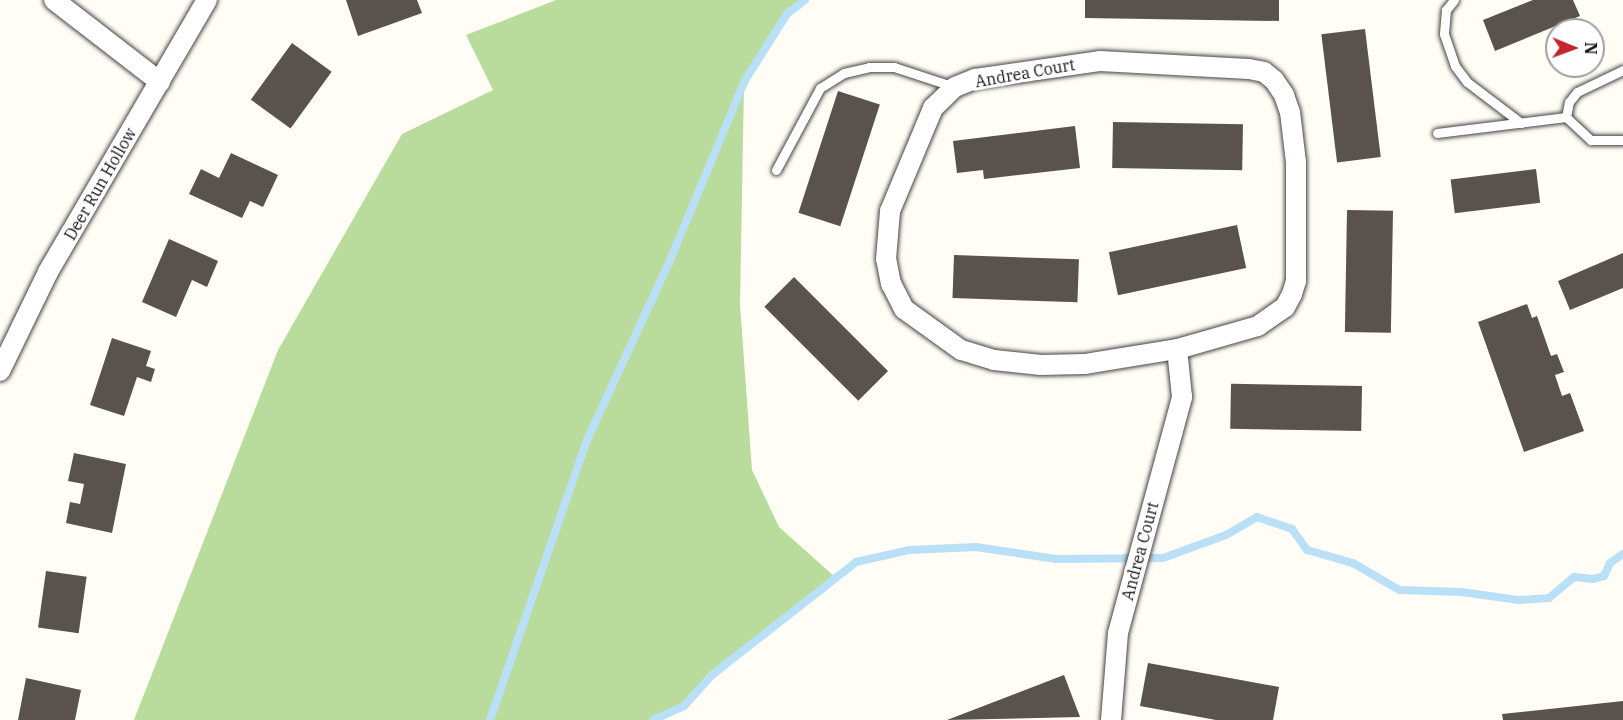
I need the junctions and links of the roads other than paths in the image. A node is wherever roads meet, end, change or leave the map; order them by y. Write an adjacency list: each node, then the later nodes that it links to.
1 (54, 0): 5 (street)
2 (207, 0): 5 (street, Deer Run Hollow)
3 (1454, 0): 8 (lane)
4 (1623, 70): 7 (lane)
5 (160, 82): 13 (street, Deer Run Hollow)
6 (956, 87): 11 (lane); 12 (street, Andrea Court); 12 (street, Andrea Court)
7 (1566, 117): 8 (lane); 10 (lane)
8 (1521, 123): 9 (lane)
9 (1437, 133)
10 (1623, 140)
11 (776, 170)
12 (1177, 349): 14 (street, Andrea Court)
13 (0, 371)
14 (1111, 720)

